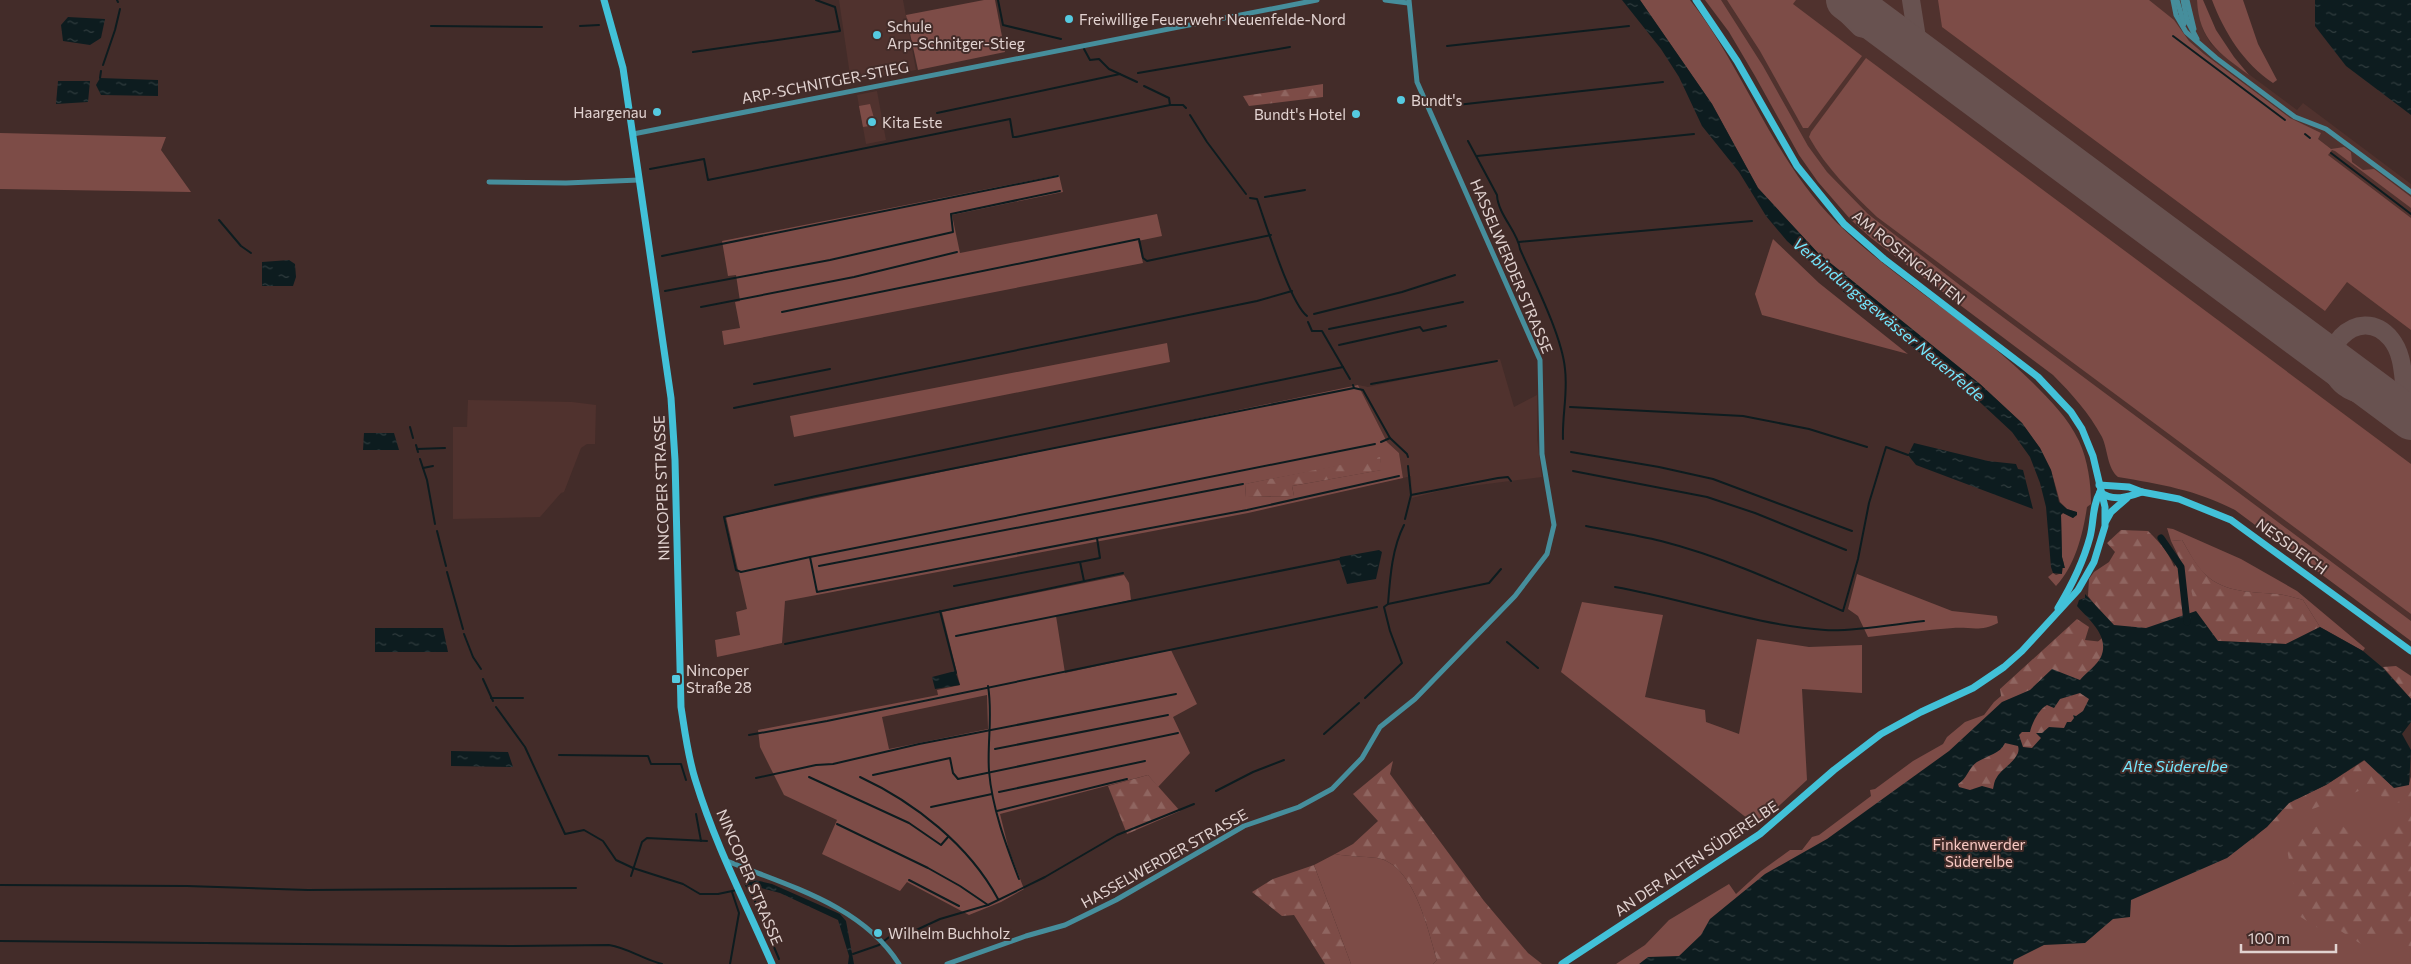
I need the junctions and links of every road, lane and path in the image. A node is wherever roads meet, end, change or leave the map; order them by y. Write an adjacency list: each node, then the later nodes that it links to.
1 (604, 0): 12 (main road, NINCOPER STRASSE)
2 (1317, 0): 12 (street, ARP-SCHNITGER-STIEG)
3 (1385, 0): 9 (street)
4 (1696, 0): 16 (main road, AM ROSENGARTEN)
5 (2173, 0): 10 (street)
6 (2177, 0): 10 (street)
7 (2183, 0): 11 (street)
8 (2187, 0): 11 (street)
9 (1409, 1): 25 (street, HASSELWERDER STRASSE)
10 (2192, 38): 11 (street)
11 (2204, 48): 15 (street)
12 (633, 134): 13 (main road, NINCOPER STRASSE)
13 (639, 180): 14 (street); 22 (main road, NINCOPER STRASSE)
14 (489, 182)
15 (2411, 192)
16 (2099, 489): 17 (main road, NESSDEICH); 18 (main road); 19 (main road, AN DER ALTEN SÜDERELBE); 20 (main road, AN DER ALTEN SÜDERELBE)
17 (2142, 492): 18 (main road); 21 (main road, NESSDEICH)
18 (2128, 497): 19 (main road)
19 (2104, 526): 20 (main road, AN DER ALTEN SÜDERELBE)
20 (2056, 613): 26 (main road, AN DER ALTEN SÜDERELBE)
21 (2411, 651)
22 (727, 861): 23 (main road, NINCOPER STRASSE); 24 (street)
23 (772, 964)
24 (899, 964)
25 (947, 964)
26 (1562, 964)

